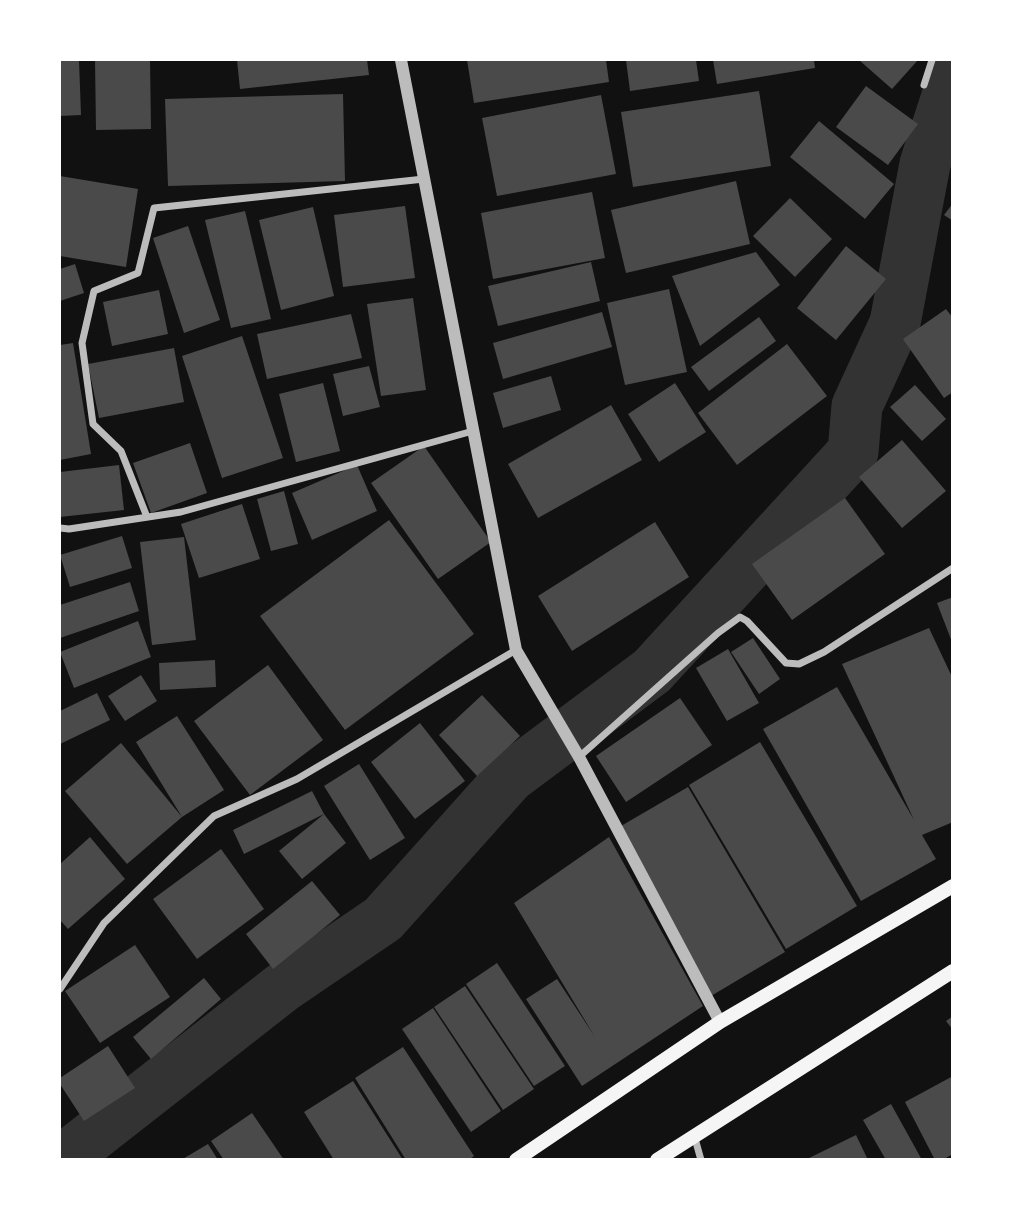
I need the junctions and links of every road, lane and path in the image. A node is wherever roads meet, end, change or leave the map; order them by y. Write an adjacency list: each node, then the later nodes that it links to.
1 (401, 60): 4 (street)
2 (932, 60): 3 (street)
3 (924, 85)
4 (424, 179): 5 (street); 6 (street)
5 (473, 430): 6 (street); 9 (street)
6 (147, 517): 7 (street)
7 (60, 527)
8 (953, 568): 10 (street)
9 (516, 650): 10 (street); 13 (street)
10 (579, 757): 14 (street)
11 (953, 886): 14 (main road)
12 (953, 971): 15 (main road)
13 (60, 989)
14 (720, 1022): 16 (main road)
15 (694, 1135): 17 (main road); 18 (street)
16 (516, 1160)
17 (657, 1160)
18 (701, 1160)

